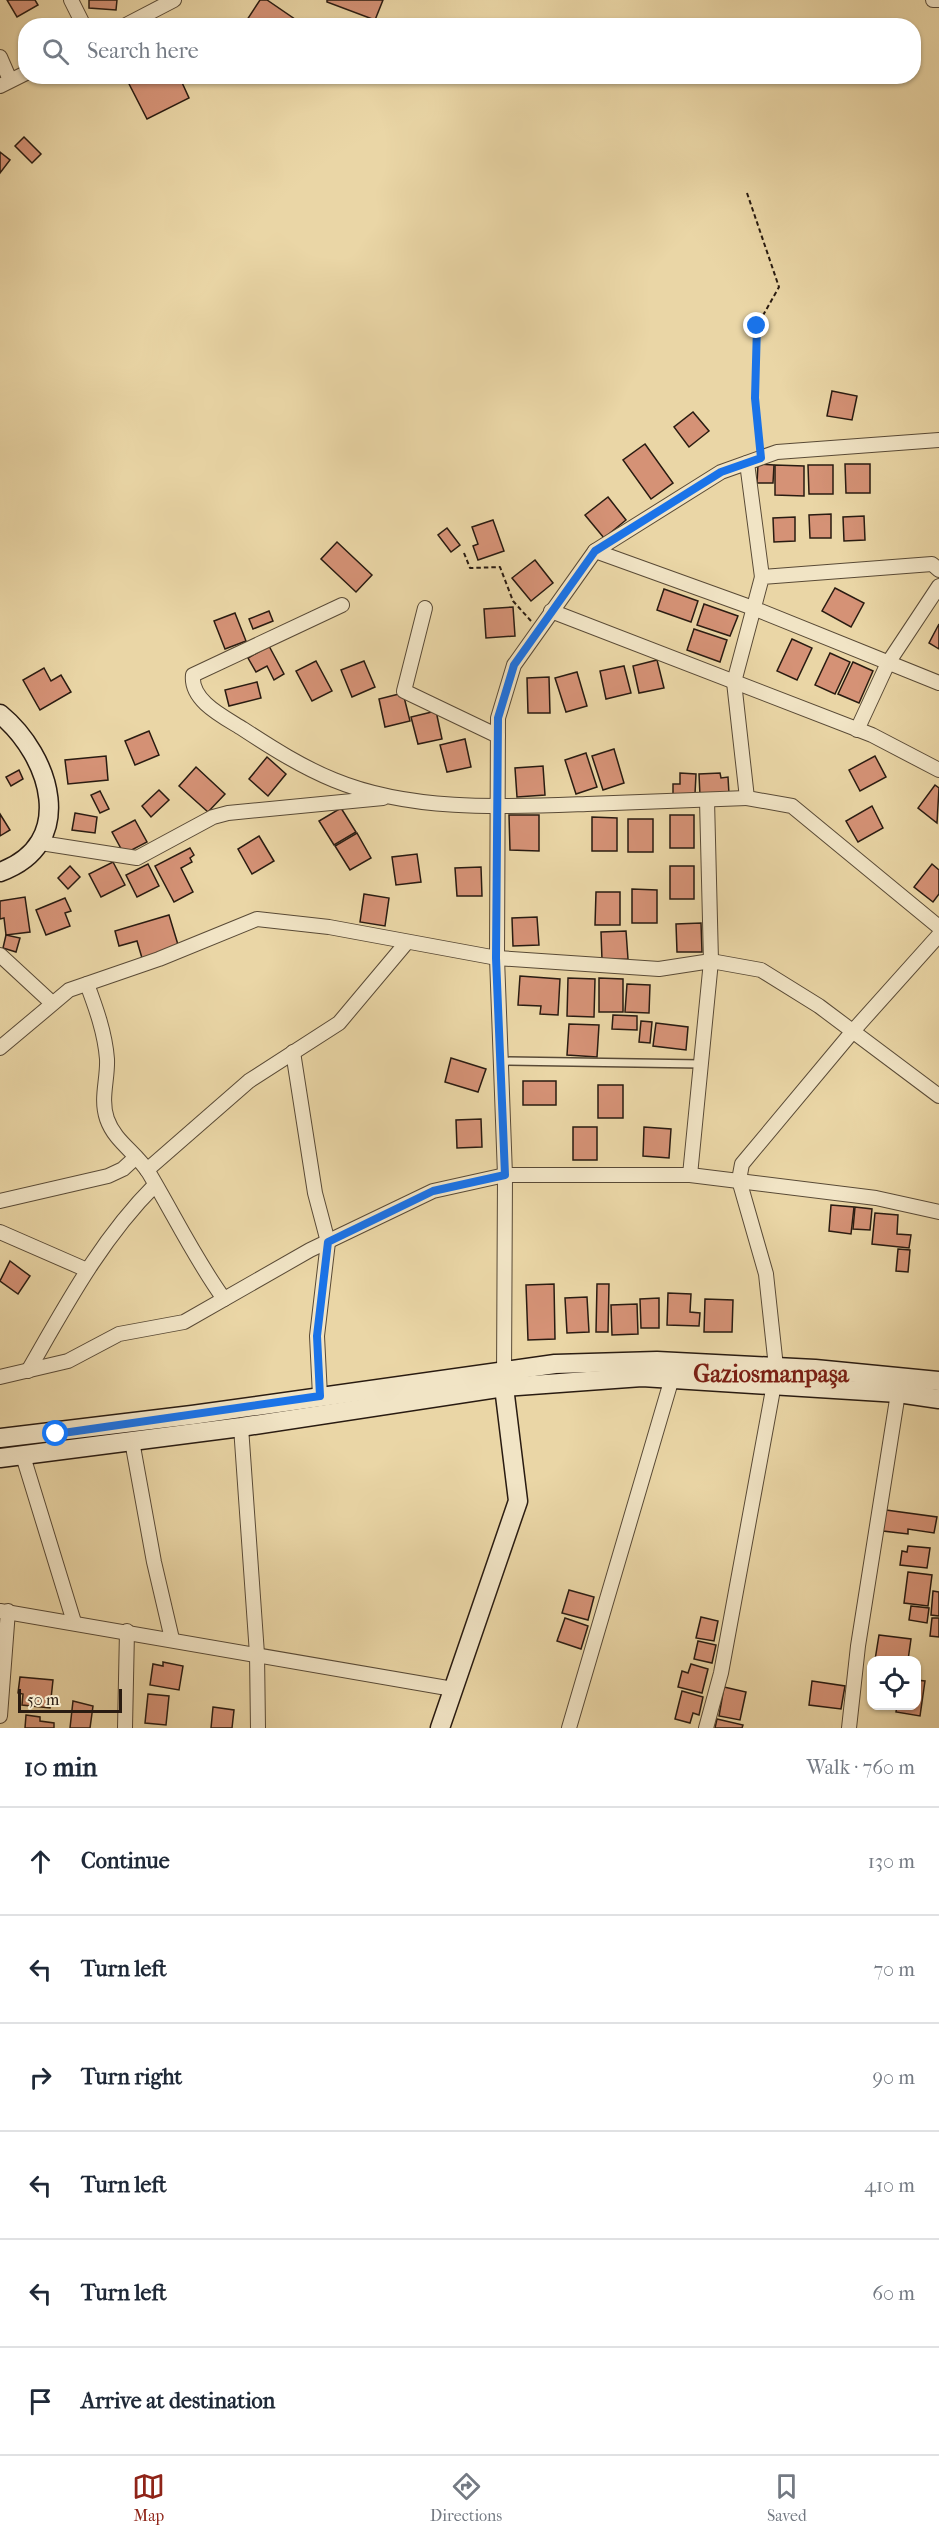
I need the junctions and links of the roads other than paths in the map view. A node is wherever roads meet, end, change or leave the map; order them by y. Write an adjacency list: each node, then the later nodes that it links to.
1 (71, 0): 5 (street)
2 (174, 0): 6 (street)
3 (933, 0): 4 (street)
4 (939, 0)
5 (80, 18)
6 (139, 18)
7 (0, 57): 8 (street)
8 (5, 83)
9 (939, 440): 10 (street)
10 (747, 463): 11 (street); 13 (street)
11 (595, 551): 17 (street); 18 (street)
12 (939, 570): 13 (street)
13 (762, 577): 17 (street)
14 (939, 586): 19 (street)
15 (342, 605): 26 (street)
16 (425, 608): 24 (street)
17 (753, 608): 19 (street); 20 (street)
18 (551, 610): 20 (street); 24 (street)
19 (888, 663): 21 (street); 23 (street)
20 (734, 682): 23 (street); 27 (street)
21 (939, 683)
22 (0, 714): 30 (main road)
23 (857, 730): 25 (street)
24 (498, 736): 29 (street)
25 (939, 770)
26 (391, 797): 29 (street); 30 (street)
27 (747, 798): 28 (street); 32 (street)
28 (707, 800): 29 (street); 37 (street)
29 (498, 807): 36 (street)
30 (41, 843): 31 (main road)
31 (0, 872)
32 (939, 927)
33 (939, 935): 40 (street)
34 (407, 942): 36 (street); 38 (street); 42 (street)
35 (0, 955): 39 (street)
36 (496, 958): 37 (street); 43 (street)
37 (711, 961): 40 (street); 44 (street)
38 (87, 984): 39 (street); 46 (street)
39 (52, 1003): 41 (street)
40 (853, 1031): 45 (street); 50 (street)
41 (0, 1048)
42 (293, 1052): 47 (street); 55 (street)
43 (501, 1061): 44 (lane); 48 (street)
44 (701, 1064): 49 (street)
45 (939, 1096)
46 (135, 1158): 47 (street); 52 (street)
47 (147, 1170): 51 (street)
48 (505, 1175): 49 (street); 55 (street); 62 (street)
49 (690, 1175): 50 (street)
50 (739, 1180): 53 (street); 59 (street)
51 (155, 1185): 56 (street); 57 (street)
52 (0, 1202)
53 (939, 1212)
54 (0, 1233): 56 (street)
55 (328, 1242): 57 (street); 65 (street)
56 (87, 1270): 58 (street)
57 (224, 1299): 58 (street)
58 (28, 1371): 60 (street)
59 (775, 1375): 61 (main road); 62 (main road); 63 (main road); 64 (main road); 83 (street)
60 (0, 1377)
61 (672, 1378): 62 (main road); 82 (street)
62 (504, 1379): 65 (main road); 67 (main road); 77 (main road)
63 (939, 1381)
64 (898, 1393): 66 (main road); 84 (street)
65 (320, 1396): 68 (main road)
66 (939, 1399)
67 (241, 1427): 69 (main road); 76 (street)
68 (0, 1438)
69 (132, 1441): 70 (main road); 75 (street)
70 (23, 1456): 71 (main road); 73 (street)
71 (0, 1458)
72 (4, 1611): 73 (street); 78 (street)
73 (74, 1622): 74 (street)
74 (127, 1631): 75 (street); 79 (street)
75 (172, 1639): 76 (street)
76 (257, 1654): 77 (street); 80 (street)
77 (453, 1689): 81 (main road)
78 (0, 1716)
79 (125, 1728)
80 (258, 1728)
81 (440, 1728)
82 (569, 1728)
83 (706, 1728)
84 (849, 1728)

